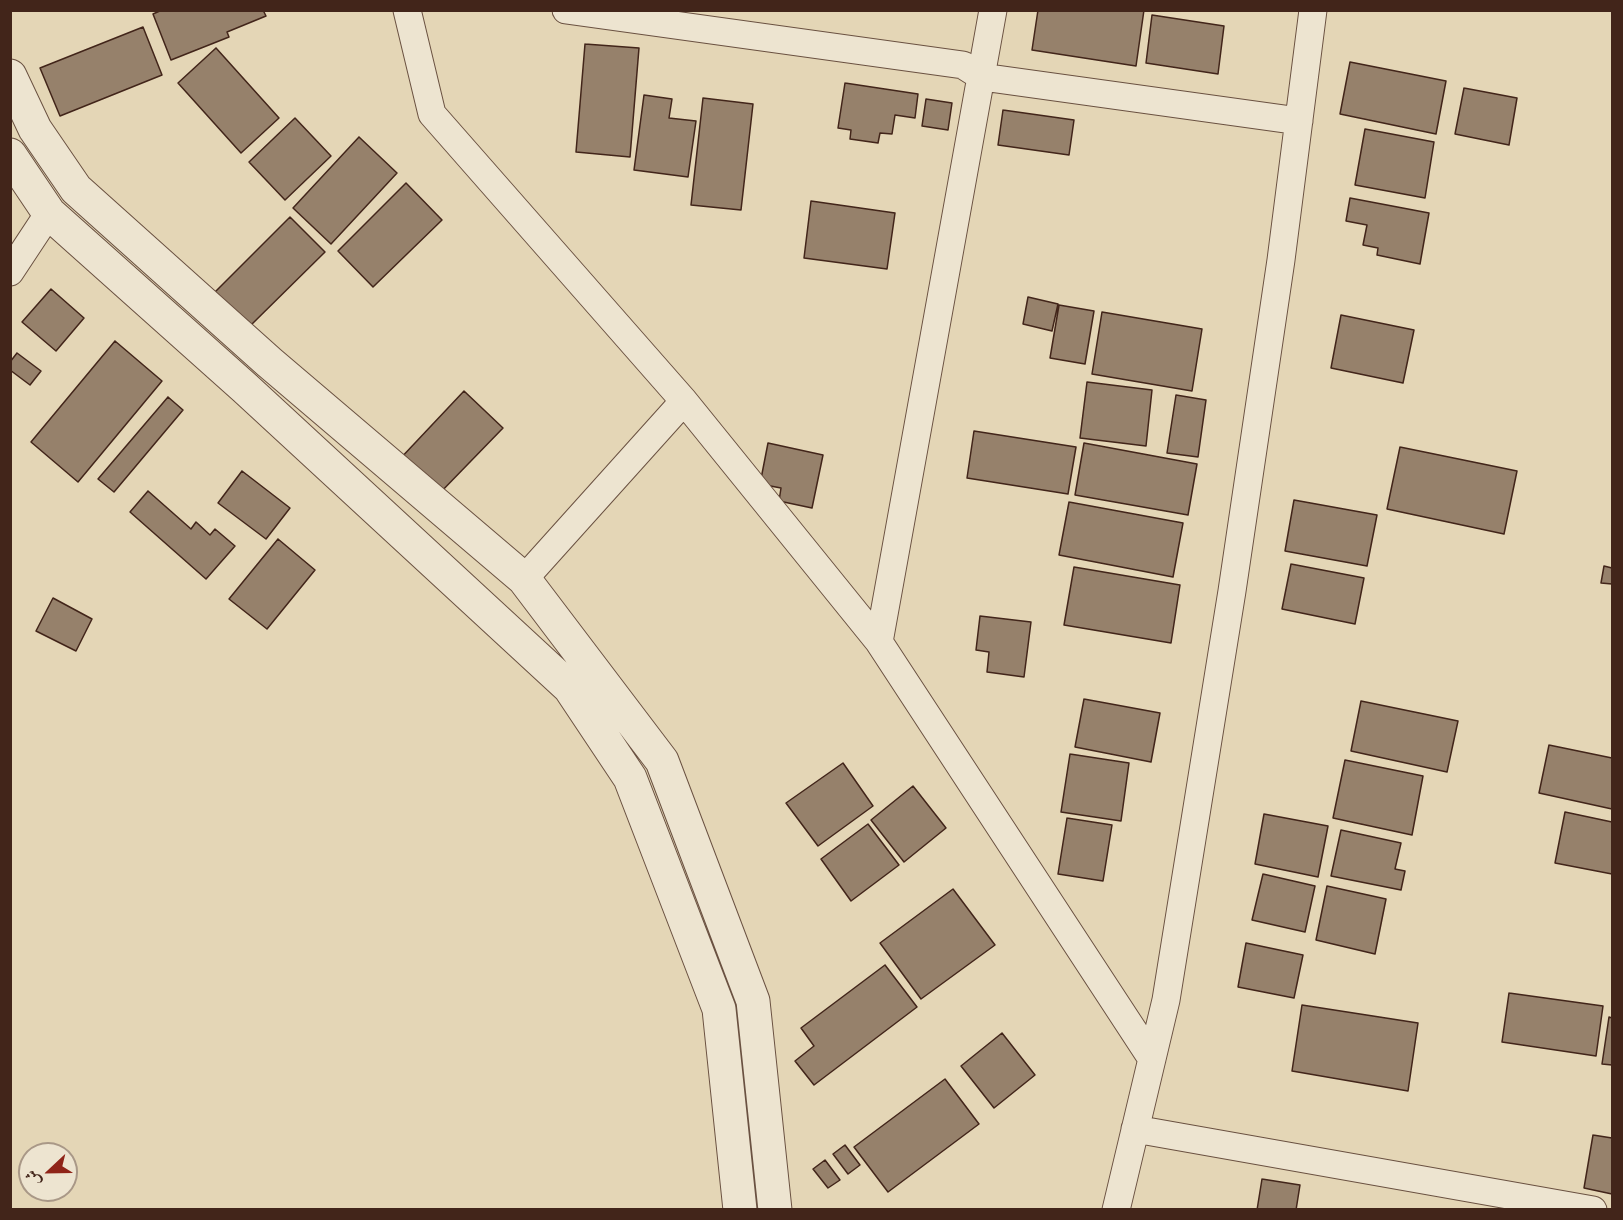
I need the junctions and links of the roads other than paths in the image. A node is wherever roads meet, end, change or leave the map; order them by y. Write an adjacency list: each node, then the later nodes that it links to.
1 (407, 10): 11 (street)
2 (566, 10): 6 (street)
3 (993, 10): 6 (street)
4 (1313, 10): 7 (street)
5 (10, 76): 12 (street)
6 (982, 77): 7 (street); 13 (street)
7 (1299, 121): 14 (street)
8 (10, 155): 9 (street)
9 (49, 213): 10 (street); 16 (street)
10 (10, 272)
11 (684, 401): 12 (street); 13 (street)
12 (524, 579): 17 (street)
13 (879, 642): 14 (street)
14 (1152, 1059): 15 (street)
15 (1135, 1129): 18 (street); 19 (street)
16 (740, 1209)
17 (775, 1209)
18 (1116, 1209)
19 (1593, 1209)

